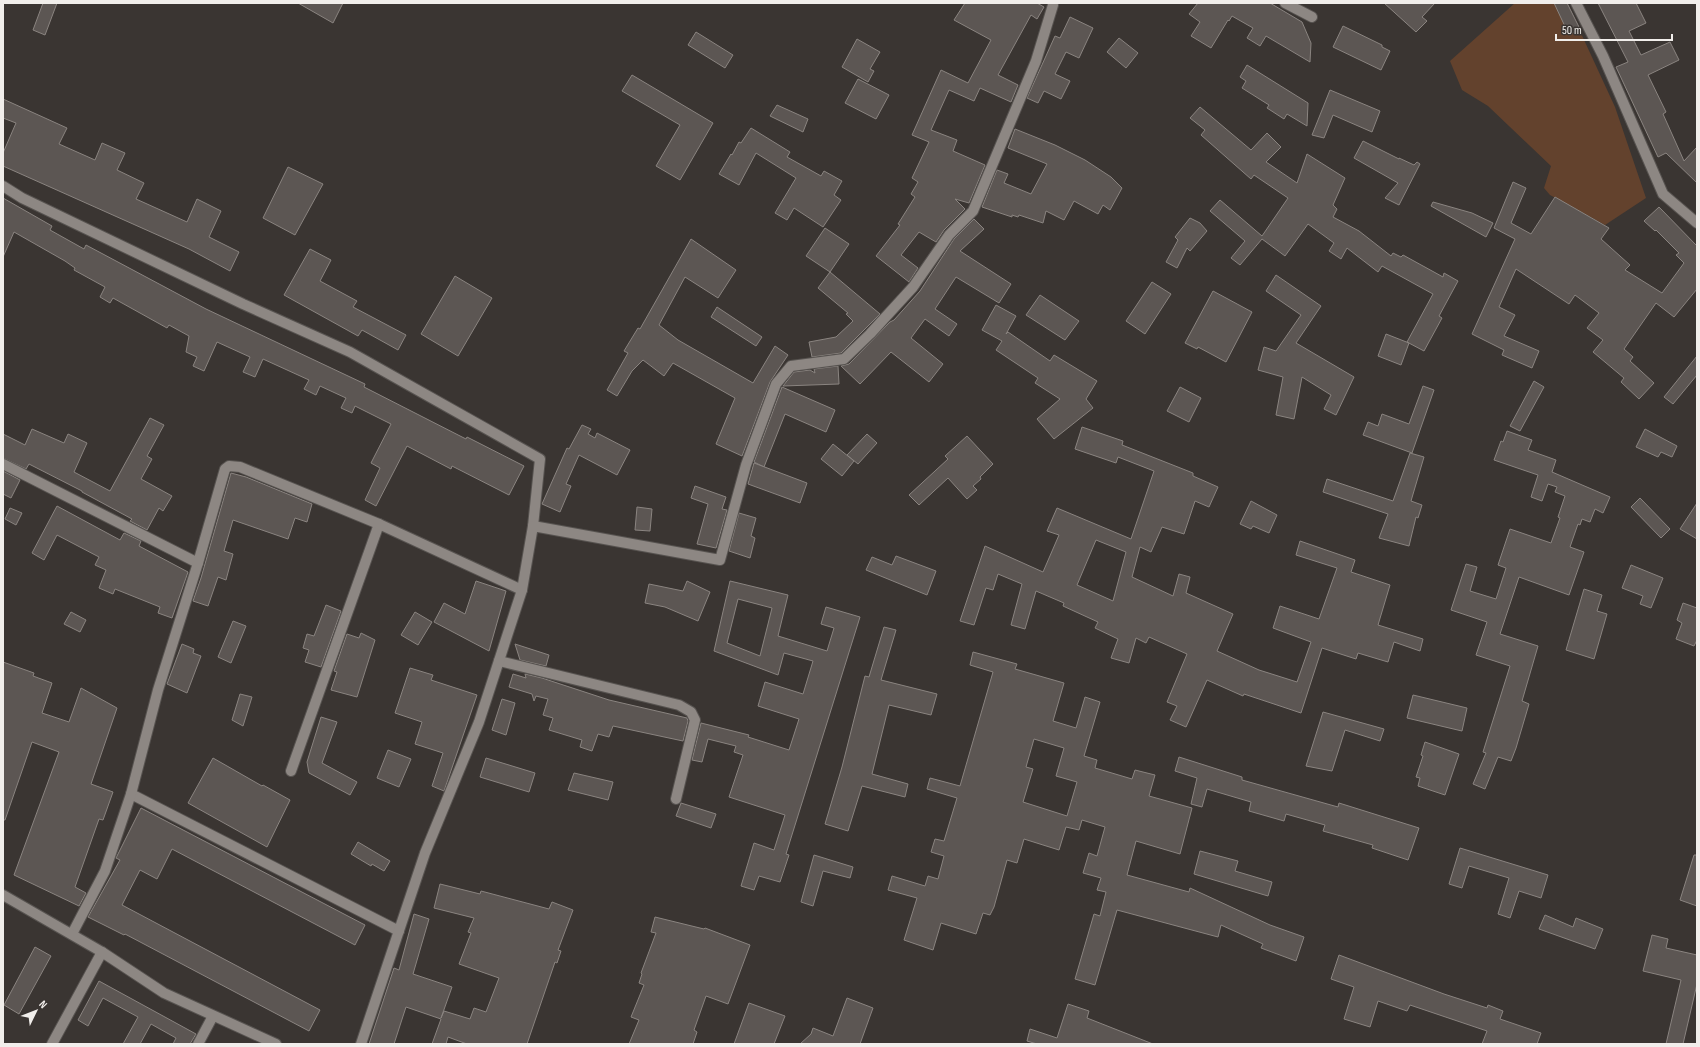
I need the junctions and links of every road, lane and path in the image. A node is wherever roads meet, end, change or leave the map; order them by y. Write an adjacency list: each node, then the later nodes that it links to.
1 (1285, 3): 4 (street)
2 (1576, 3): 6 (street)
3 (1052, 4): 9 (street)
4 (1312, 17)
5 (3, 186): 9 (street)
6 (1697, 223)
7 (3, 464): 10 (street)
8 (379, 524): 10 (street); 11 (street); 13 (street)
9 (533, 526): 11 (street)
10 (198, 563): 14 (street)
11 (522, 590): 12 (street)
12 (499, 661): 15 (street); 17 (street)
13 (291, 771)
14 (131, 794): 17 (street); 18 (street)
15 (676, 799)
16 (3, 896): 18 (street)
17 (399, 931): 24 (street)
18 (72, 934): 19 (street)
19 (102, 952): 20 (street); 21 (street)
20 (213, 1016): 22 (street); 23 (street)
21 (52, 1044)
22 (198, 1044)
23 (276, 1044)
24 (361, 1044)

